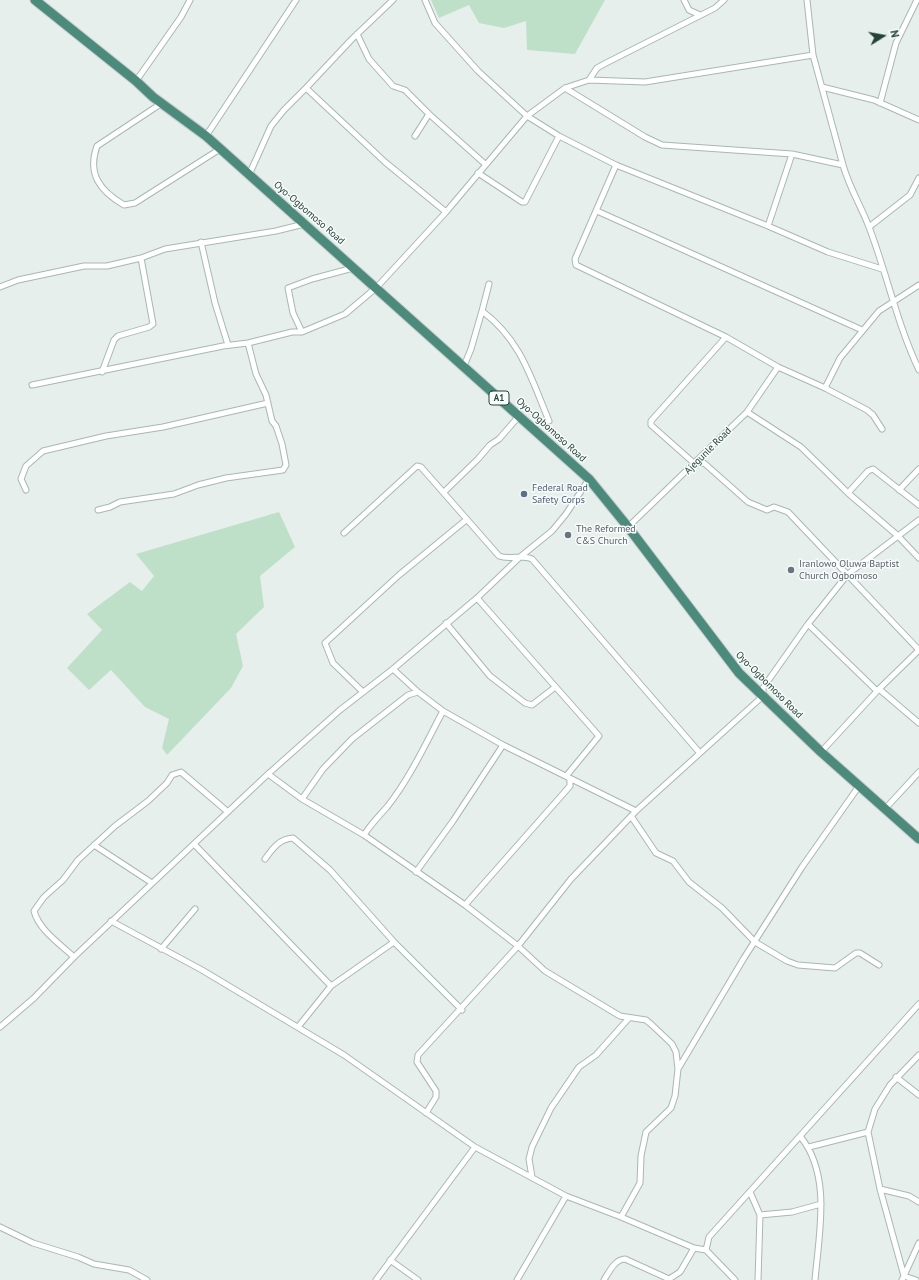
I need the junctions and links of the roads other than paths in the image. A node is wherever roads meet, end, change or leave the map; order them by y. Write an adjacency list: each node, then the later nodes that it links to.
1 (35, 0): 14 (highway, Oyo-Ogbomoso Road / A1)
2 (190, 0): 14 (street)
3 (296, 0): 23 (street)
4 (393, 0): 11 (street)
5 (425, 0): 21 (street)
6 (684, 0): 10 (street)
7 (724, 0): 10 (street)
8 (807, 0): 12 (street)
9 (917, 0): 19 (street)
10 (700, 15): 13 (street)
11 (357, 34): 15 (street); 20 (street)
12 (813, 55): 13 (street); 17 (street)
13 (589, 80): 16 (street)
14 (136, 82): 18 (highway, Oyo-Ogbomoso Road / A1)
15 (306, 88): 32 (street); 35 (street)
16 (565, 88): 21 (street); 27 (street)
17 (822, 88): 19 (street); 29 (street)
18 (162, 103): 23 (highway, Oyo-Ogbomoso Road / A1); 26 (street)
19 (880, 103): 22 (street)
20 (429, 114): 24 (street); 28 (street)
21 (527, 116): 25 (street); 28 (street)
22 (919, 120)
23 (206, 136): 26 (highway, Oyo-Ogbomoso Road / A1)
24 (415, 136)
25 (559, 136): 30 (street); 31 (street)
26 (220, 149): 32 (highway, Oyo-Ogbomoso Road / A1)
27 (792, 154): 29 (street); 37 (street)
28 (485, 164): 31 (street)
29 (843, 165): 38 (street)
30 (616, 166): 34 (street); 37 (street)
31 (478, 173): 35 (street)
32 (249, 176): 36 (highway, Oyo-Ogbomoso Road / A1)
33 (919, 178): 38 (street)
34 (597, 211): 49 (street); 51 (street)
35 (446, 212): 46 (street)
36 (305, 224): 39 (street); 41 (highway, Oyo-Ogbomoso Road / A1)
37 (768, 226): 42 (street)
38 (869, 227): 42 (street)
39 (201, 242): 40 (street); 53 (street)
40 (141, 258): 45 (street); 57 (street)
41 (354, 267): 46 (highway, Oyo-Ogbomoso Road / A1); 50 (street)
42 (882, 270): 47 (street)
43 (489, 284): 48 (street)
44 (919, 285): 47 (street)
45 (0, 287)
46 (377, 288): 50 (street); 54 (highway, Oyo-Ogbomoso Road / A1)
47 (893, 303): 49 (street); 56 (street)
48 (482, 311): 54 (street); 63 (street)
49 (862, 330): 59 (street)
50 (302, 332): 52 (street)
51 (726, 336): 55 (street); 65 (street)
52 (248, 343): 53 (street); 60 (street)
53 (222, 346): 57 (street)
54 (464, 366): 62 (highway, Oyo-Ogbomoso Road / A1)
55 (778, 368): 59 (street); 61 (street, Ajegunle Road)
56 (919, 370)
57 (102, 372): 58 (street)
58 (32, 385)
59 (825, 388): 64 (street)
60 (268, 403): 68 (street); 73 (street)
61 (747, 412): 65 (street, Ajegunle Road); 71 (street)
62 (519, 416): 67 (highway, Oyo-Ogbomoso Road / A1); 70 (street)
63 (549, 421)
64 (882, 429)
65 (695, 464): 76 (street, Ajegunle Road); 81 (street)
66 (919, 469): 69 (street)
67 (589, 479): 76 (highway, Oyo-Ogbomoso Road / A1); 79 (street)
68 (26, 490)
69 (899, 490): 71 (street); 72 (street)
70 (444, 492): 74 (street); 77 (street)
71 (848, 493): 78 (street)
72 (919, 505)
73 (98, 510)
74 (466, 520): 79 (street); 88 (street)
75 (919, 520): 78 (street)
76 (628, 527): 90 (highway, Oyo-Ogbomoso Road / A1)
77 (344, 533)
78 (897, 535): 80 (street); 81 (street)
79 (520, 557): 82 (street); 94 (street)
80 (919, 558)
81 (848, 574): 84 (street); 87 (street)
82 (477, 598): 83 (street); 86 (street)
83 (446, 623): 85 (street); 86 (street)
84 (808, 624): 87 (street); 90 (street)
85 (393, 669): 88 (street); 89 (street)
86 (554, 688): 98 (street)
87 (879, 690): 92 (street); 95 (street)
88 (363, 692): 97 (street)
89 (418, 692): 91 (street); 100 (street)
90 (763, 696): 94 (street); 95 (highway, Oyo-Ogbomoso Road / A1)
91 (443, 710): 93 (street); 105 (street)
92 (919, 723)
93 (503, 745): 98 (street); 110 (street)
94 (699, 752): 102 (street)
95 (821, 752): 99 (highway, Oyo-Ogbomoso Road / A1)
96 (919, 772): 101 (street)
97 (268, 774): 100 (street); 103 (street)
98 (567, 775): 102 (street); 112 (street)
99 (859, 786): 101 (highway, Oyo-Ogbomoso Road / A1); 116 (street)
100 (302, 799): 105 (street)
101 (884, 810): 106 (highway, Oyo-Ogbomoso Road / A1)
102 (636, 811): 104 (street)
103 (228, 812): 107 (street); 108 (street)
104 (631, 816): 116 (street); 117 (street)
105 (364, 835): 110 (street)
106 (919, 838)
107 (94, 844): 111 (street); 119 (street)
108 (194, 844): 111 (street); 121 (street)
109 (265, 859): 115 (street)
110 (416, 872): 112 (street)
111 (152, 883): 114 (street)
112 (465, 905): 117 (street)
113 (195, 909): 118 (street)
114 (111, 921): 118 (street); 119 (street)
115 (394, 942): 121 (street); 123 (street)
116 (755, 942): 120 (street); 128 (street)
117 (518, 946): 123 (street); 124 (street)
118 (161, 950): 126 (street)
119 (74, 956): 125 (street)
120 (879, 965)
121 (331, 986): 126 (street)
122 (919, 1004): 133 (street)
123 (462, 1010): 131 (street)
124 (629, 1018): 128 (street); 136 (street)
125 (0, 1027)
126 (298, 1028): 131 (street)
127 (919, 1055): 129 (street)
128 (678, 1069): 143 (street)
129 (896, 1077): 130 (street); 132 (street)
130 (919, 1095)
131 (426, 1113): 134 (street)
132 (868, 1132): 135 (street); 137 (street)
133 (800, 1136): 135 (street); 138 (street)
134 (475, 1146): 136 (street); 148 (street)
135 (810, 1147): 141 (street)
136 (532, 1177): 139 (street)
137 (880, 1189): 140 (street); 149 (street)
138 (750, 1192): 142 (street); 147 (street)
139 (566, 1196): 143 (street); 153 (street)
140 (919, 1202)
141 (822, 1204): 142 (street); 157 (street)
142 (760, 1215): 156 (street)
143 (621, 1217): 146 (street)
144 (0, 1227): 150 (street)
145 (919, 1243): 149 (street)
146 (694, 1248): 147 (street); 154 (street)
147 (706, 1250): 155 (street)
148 (390, 1260): 151 (street); 152 (street)
149 (903, 1278): 158 (street)
150 (147, 1280)
151 (376, 1280)
152 (418, 1280)
153 (517, 1280)
154 (604, 1280)
155 (734, 1280)
156 (758, 1280)
157 (815, 1280)
158 (916, 1280)

